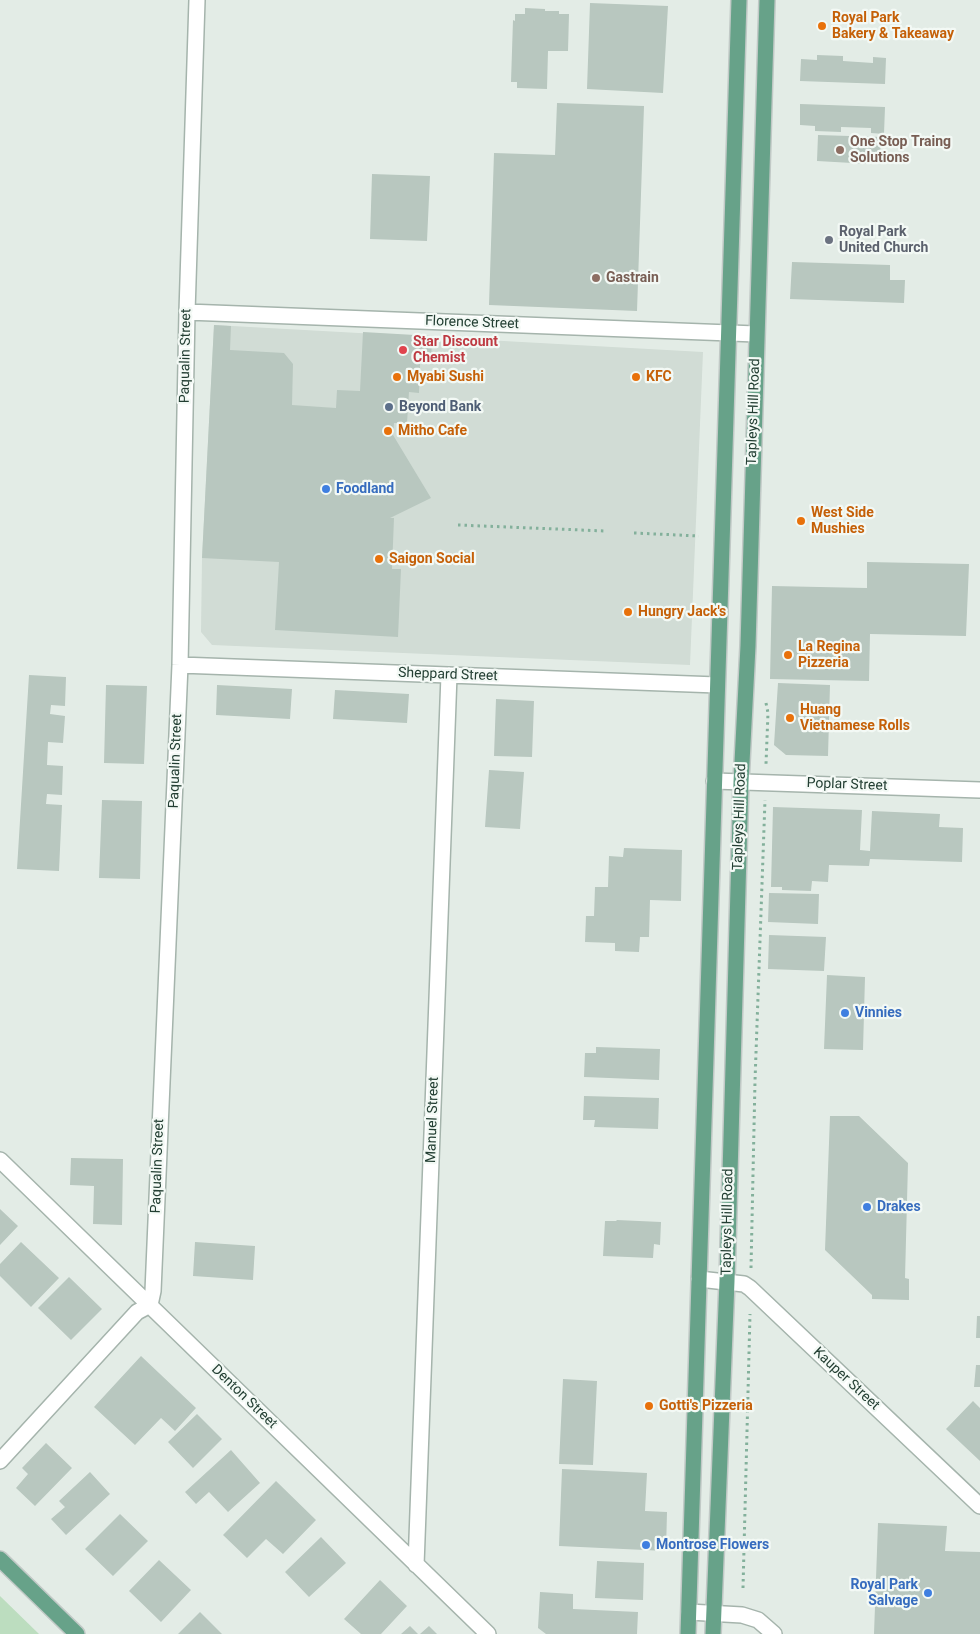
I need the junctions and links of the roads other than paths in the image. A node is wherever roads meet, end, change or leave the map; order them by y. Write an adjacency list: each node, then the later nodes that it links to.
1 (197, 0): 4 (street, Paqualin Street)
2 (739, 0): 5 (main road, Tapleys Hill Road)
3 (767, 0): 6 (main road, Tapleys Hill Road)
4 (187, 312): 5 (street, Florence Street); 7 (street, Paqualin Street)
5 (728, 333): 6 (street, Florence Street); 9 (main road, Tapleys Hill Road)
6 (756, 334): 11 (main road, Tapleys Hill Road)
7 (180, 664): 8 (street, Sheppard Street); 16 (street, Paqualin Street)
8 (449, 675): 9 (street, Sheppard Street); 20 (street, Manuel Street)
9 (717, 686): 10 (main road, Tapleys Hill Road)
10 (714, 781): 11 (street, Poplar Street); 14 (main road, Tapleys Hill Road)
11 (741, 782): 12 (street, Poplar Street); 15 (main road, Tapleys Hill Road)
12 (980, 790)
13 (0, 1160): 16 (street, Denton Street)
14 (699, 1279): 15 (street, Kauper Street); 21 (main road, Tapleys Hill Road)
15 (726, 1281): 18 (street, Kauper Street); 22 (main road, Tapleys Hill Road)
16 (150, 1305): 17 (street); 20 (street, Denton Street)
17 (0, 1461)
18 (980, 1506)
19 (0, 1559): 23 (main road)
20 (416, 1565): 24 (street, Denton Street)
21 (689, 1612): 22 (street); 25 (main road, Tapleys Hill Road)
22 (714, 1613): 26 (main road, Tapleys Hill Road); 27 (street)
23 (77, 1634)
24 (488, 1634)
25 (688, 1634)
26 (713, 1634)
27 (774, 1634)

